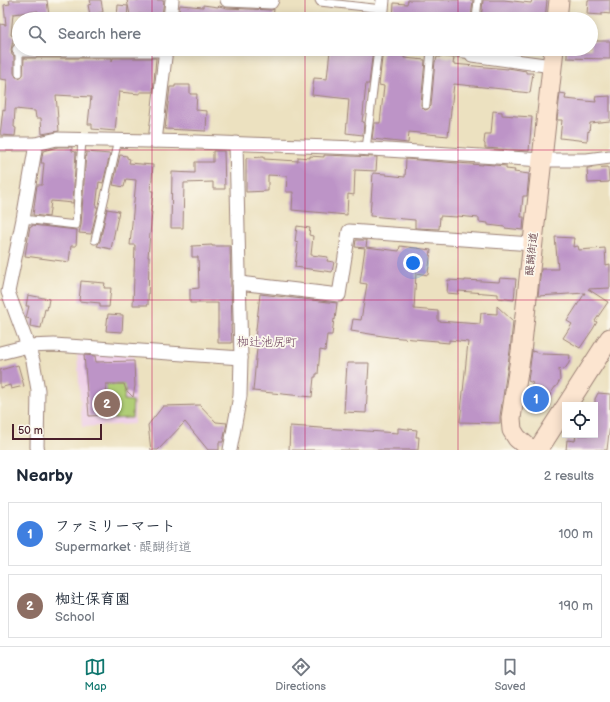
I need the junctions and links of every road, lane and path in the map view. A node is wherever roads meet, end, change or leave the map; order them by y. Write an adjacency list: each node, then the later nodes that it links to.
1 (172, 0): 8 (street)
2 (227, 0): 3 (street)
3 (272, 0)
4 (319, 0): 7 (lane)
5 (478, 0): 9 (lane)
6 (559, 0): 10 (main road)
7 (382, 9)
8 (171, 12)
9 (477, 12)
10 (558, 12)
11 (19, 56): 17 (lane)
12 (165, 56): 21 (street)
13 (377, 56): 25 (lane)
14 (428, 56): 18 (lane)
15 (537, 56): 16 (street)
16 (553, 57): 27 (main road, 醍醐街道)
17 (19, 73)
18 (426, 105)
19 (82, 140): 20 (street); 24 (street); 28 (lane)
20 (118, 140): 21 (street); 29 (lane)
21 (155, 141): 22 (street)
22 (236, 143): 25 (street); 31 (street)
23 (0, 144): 24 (street)
24 (36, 144): 28 (street)
25 (366, 149): 27 (street)
26 (610, 157): 27 (street)
27 (542, 160): 30 (main road, 醍醐街道)
28 (23, 219): 32 (street)
29 (95, 240)
30 (532, 244): 31 (street); 40 (main road, 醍醐街道)
31 (239, 284): 35 (street)
32 (28, 346): 34 (street); 35 (street); 38 (street)
33 (607, 348): 36 (main road)
34 (0, 353)
35 (241, 358): 39 (street)
36 (569, 402)
37 (562, 413): 41 (main road)
38 (38, 450)
39 (230, 450)
40 (531, 450)
41 (538, 450)

